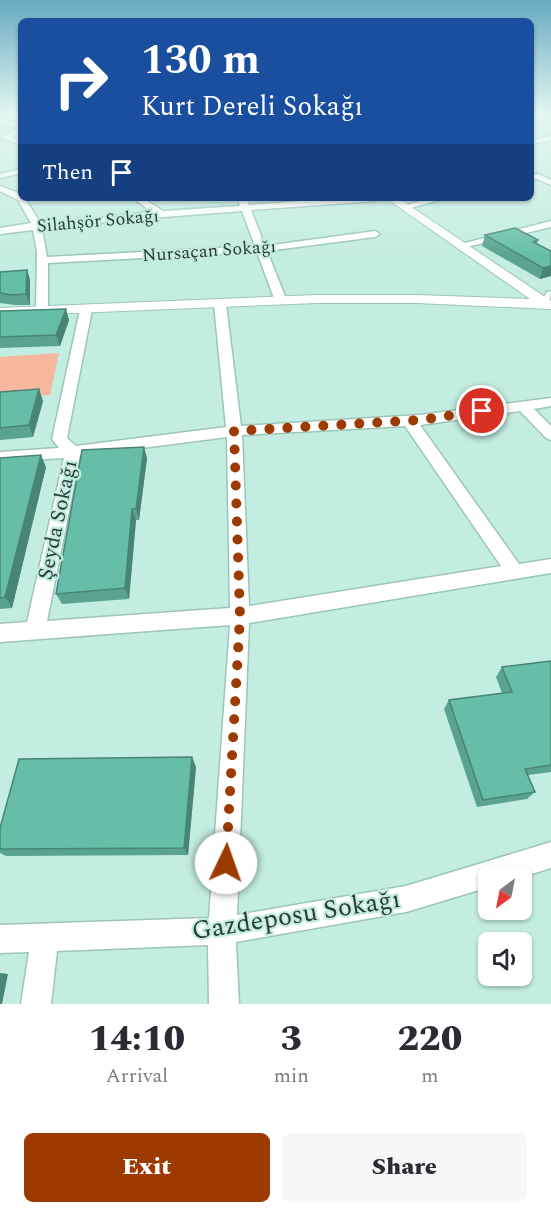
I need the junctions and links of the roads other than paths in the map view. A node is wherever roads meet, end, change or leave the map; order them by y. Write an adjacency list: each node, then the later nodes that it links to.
1 (18, 172): 2 (street)
2 (0, 176)
3 (534, 177): 4 (street)
4 (551, 183)
5 (0, 188): 6 (street)
6 (18, 196)
7 (23, 201): 17 (street)
8 (141, 201): 15 (street)
9 (243, 201): 14 (street)
10 (337, 201): 14 (street, Silahşör Sokağı)
11 (395, 201): 13 (street)
12 (429, 201): 13 (street)
13 (404, 207): 20 (street)
14 (247, 208): 15 (street, Silahşör Sokağı); 21 (street)
15 (162, 215): 17 (street, Silahşör Sokağı)
16 (551, 224): 20 (street)
17 (39, 227): 18 (street, Silahşör Sokağı); 22 (street)
18 (0, 231)
19 (375, 234): 21 (street, Nursaçan Sokağı)
20 (462, 245): 24 (street)
21 (262, 249): 22 (street, Nursaçan Sokağı); 23 (street)
22 (42, 260): 27 (street)
23 (281, 301): 24 (street); 25 (street)
24 (549, 301)
25 (220, 304): 26 (street); 32 (street)
26 (86, 310): 27 (street); 34 (street, Şeyda Sokağı)
27 (42, 311): 28 (street)
28 (0, 312)
29 (551, 402): 30 (street)
30 (524, 406): 31 (street); 33 (street)
31 (409, 420): 32 (street); 37 (street)
32 (234, 431): 34 (street); 38 (street)
33 (551, 435)
34 (74, 452): 35 (street); 39 (street, Şeyda Sokağı)
35 (0, 457)
36 (551, 566): 37 (street)
37 (514, 571): 38 (street)
38 (240, 616): 39 (street); 42 (street)
39 (35, 630): 40 (street)
40 (0, 633)
41 (551, 855): 42 (street, Gazdeposu Sokağı)
42 (222, 931): 43 (street, Gazdeposu Sokağı); 46 (street)
43 (45, 938): 44 (street, Gazdeposu Sokağı); 45 (street)
44 (0, 939)
45 (36, 1004)
46 (224, 1004)

